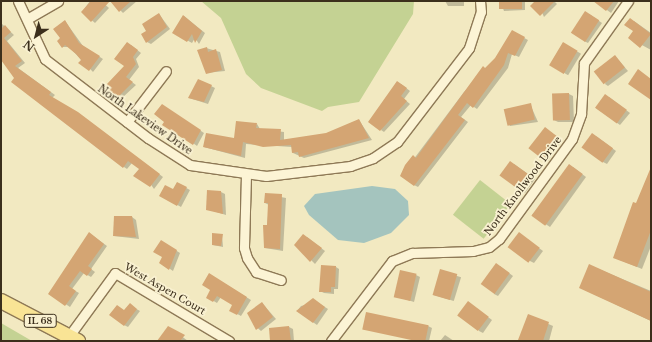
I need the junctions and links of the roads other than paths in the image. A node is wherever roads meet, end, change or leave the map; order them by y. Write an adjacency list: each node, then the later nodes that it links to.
1 (18, 1): 5 (street, North Lakeview Drive)
2 (58, 1): 5 (street)
3 (480, 1): 8 (street, North Lakeview Drive)
4 (628, 1): 13 (street, North Knollwood Drive)
5 (27, 19): 7 (street, North Lakeview Drive)
6 (166, 71): 7 (street)
7 (127, 122): 8 (street, North Lakeview Drive)
8 (246, 175): 9 (street)
9 (281, 280)
10 (1, 301): 11 (main road, IL 68)
11 (74, 339): 12 (street, West Aspen Court)
12 (229, 341)
13 (332, 341)

